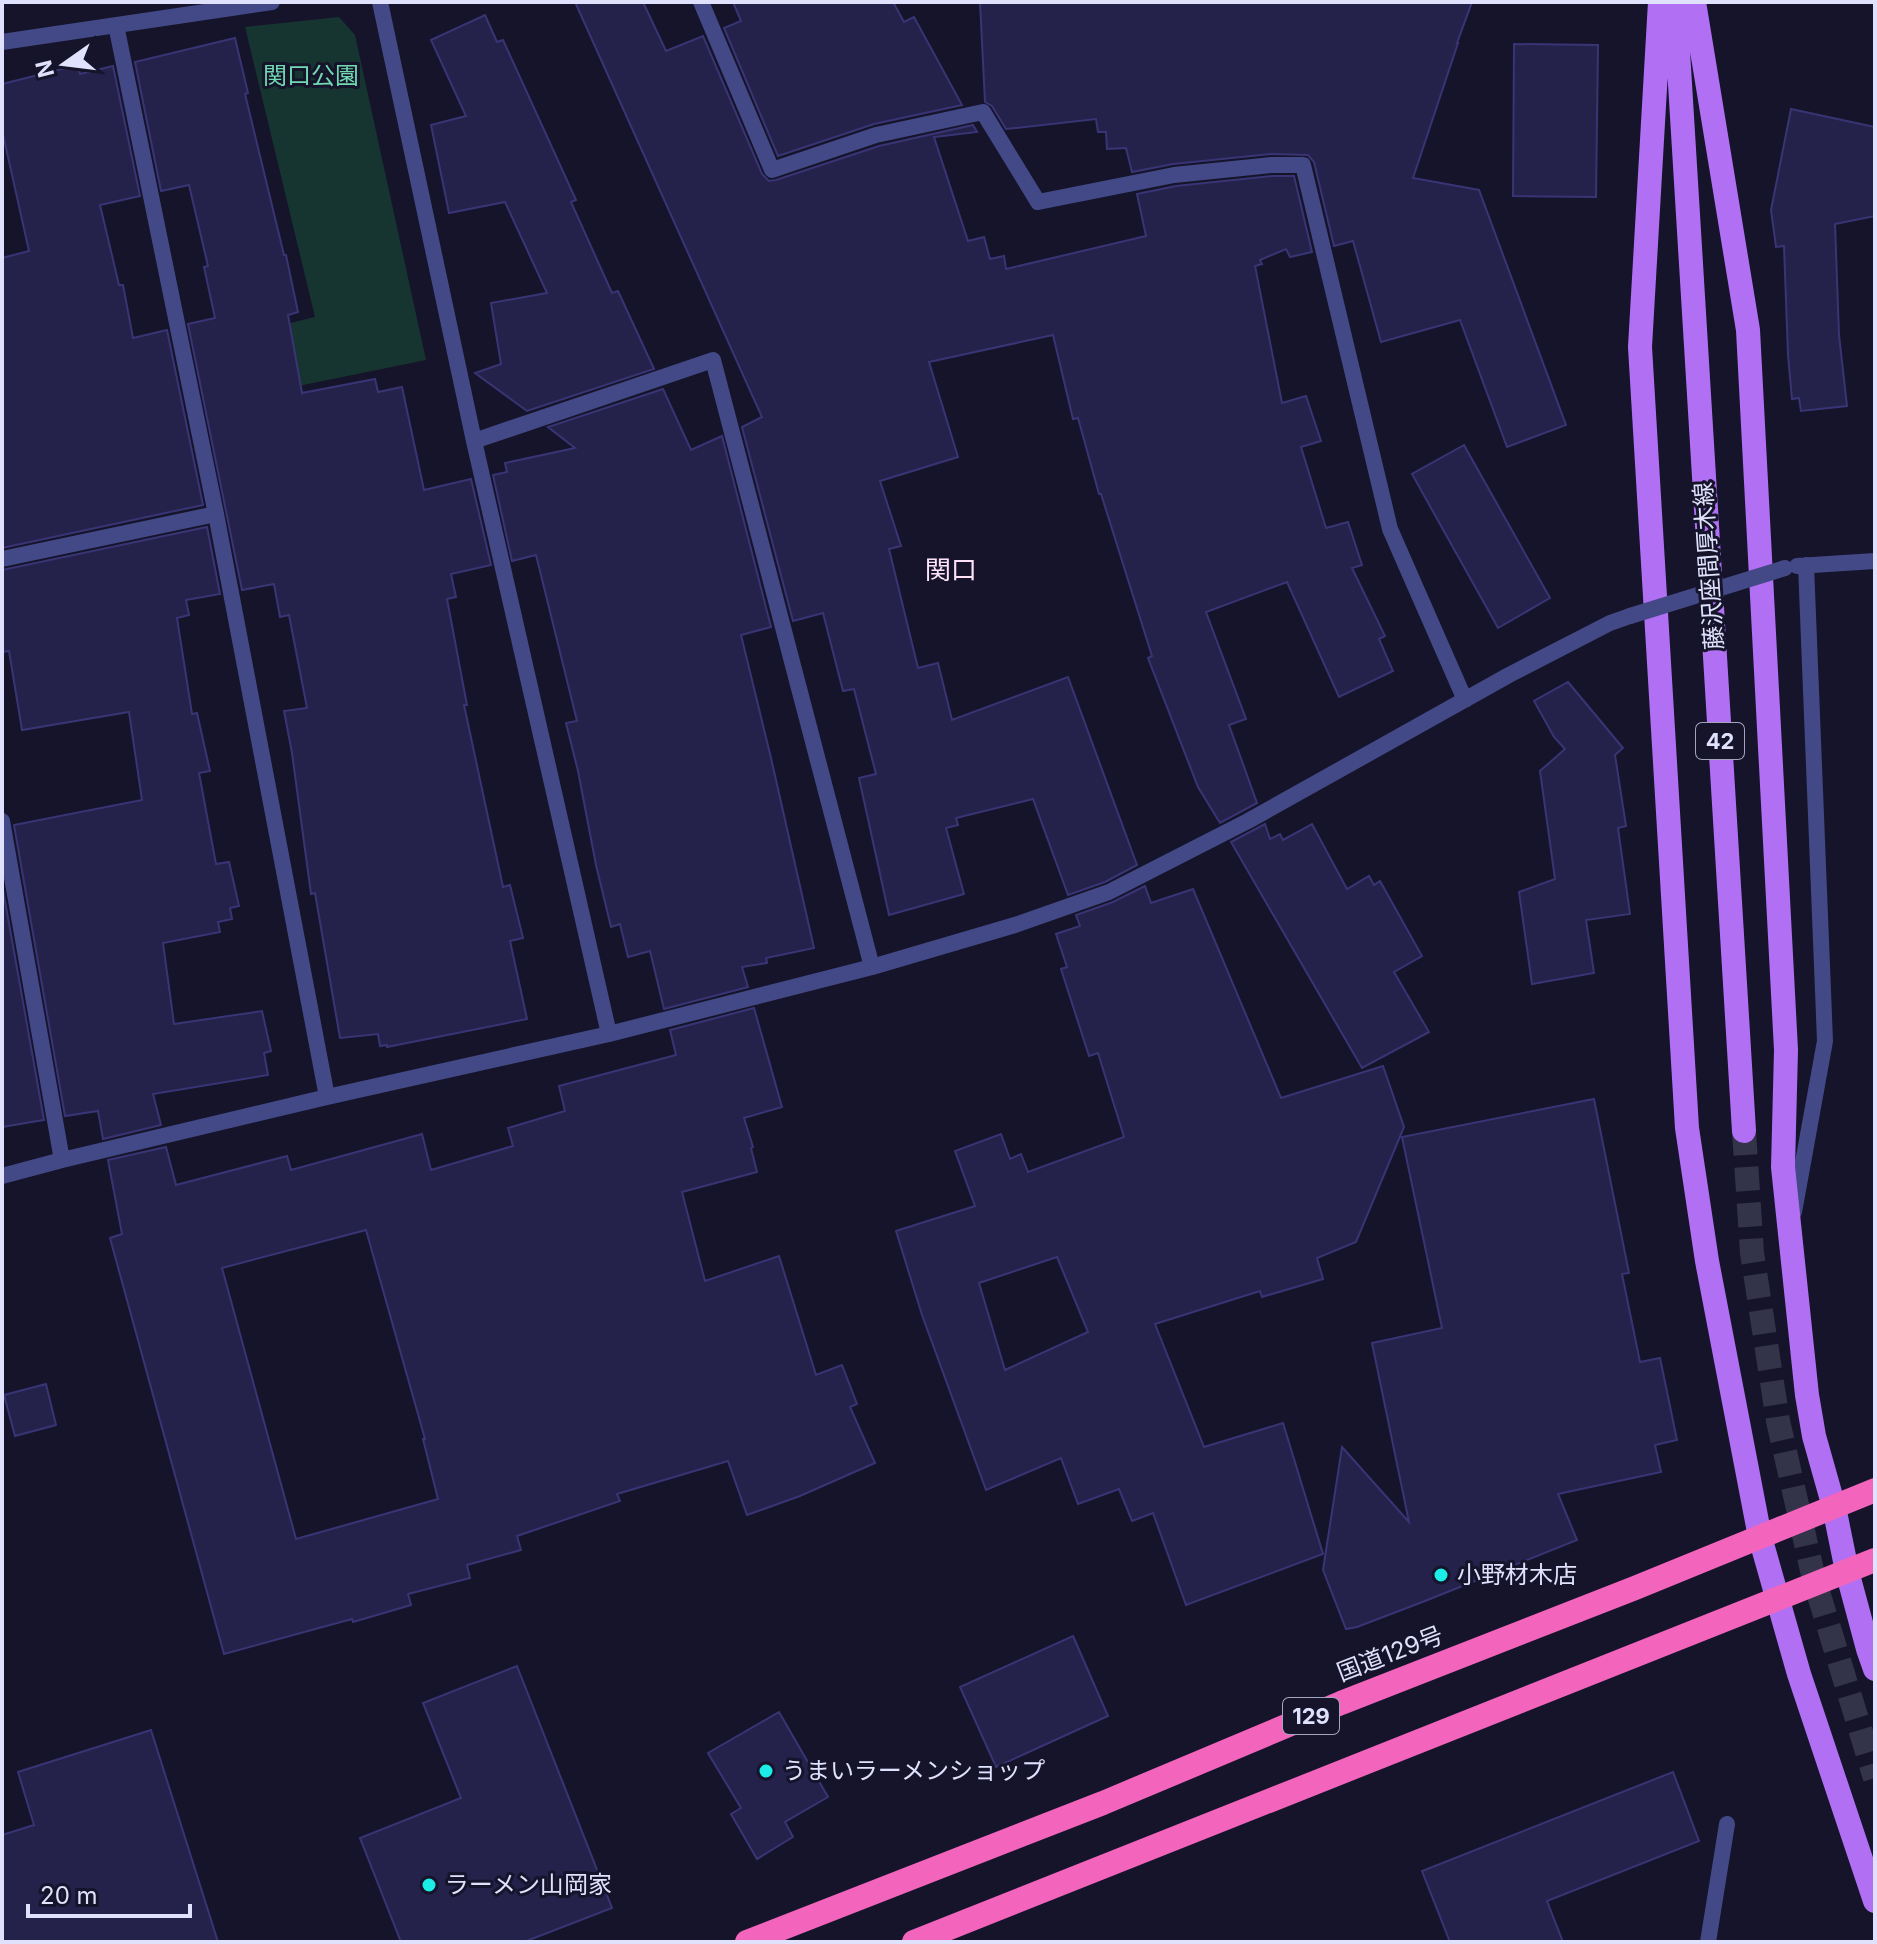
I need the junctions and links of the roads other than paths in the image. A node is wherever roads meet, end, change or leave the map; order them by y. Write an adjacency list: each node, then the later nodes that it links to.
1 (272, 2): 7 (street)
2 (380, 2): 9 (street)
3 (701, 2): 14 (street)
4 (1660, 2): 25 (main road)
5 (1675, 2): 19 (main road, 藤沢座間厚木線 / 42)
6 (1694, 2): 22 (main road)
7 (116, 25): 8 (street); 10 (street)
8 (2, 42)
9 (474, 441): 16 (street); 17 (street)
10 (216, 514): 11 (street); 18 (street)
11 (2, 559)
12 (1875, 561): 13 (street)
13 (1806, 565): 14 (street, bridge); 22 (street)
14 (1465, 700): 16 (street)
15 (2, 821): 20 (street)
16 (872, 967): 17 (street)
17 (609, 1034): 18 (street)
18 (327, 1097): 20 (street)
19 (1744, 1131)
20 (62, 1160): 21 (street)
21 (2, 1176)
22 (1790, 1236): 24 (main road)
23 (1875, 1490): 24 (highway, 国道129号 / 129)
24 (1834, 1507): 25 (highway, 国道129号 / 129); 27 (main road)
25 (1760, 1537): 28 (main road); 32 (highway, 国道129号 / 129)
26 (1875, 1560): 27 (highway)
27 (1847, 1571): 28 (highway); 29 (main road)
28 (1778, 1599): 31 (main road); 33 (highway)
29 (1875, 1669)
30 (1727, 1824): 34 (street)
31 (1875, 1901)
32 (747, 1942)
33 (914, 1942)
34 (1708, 1942)

